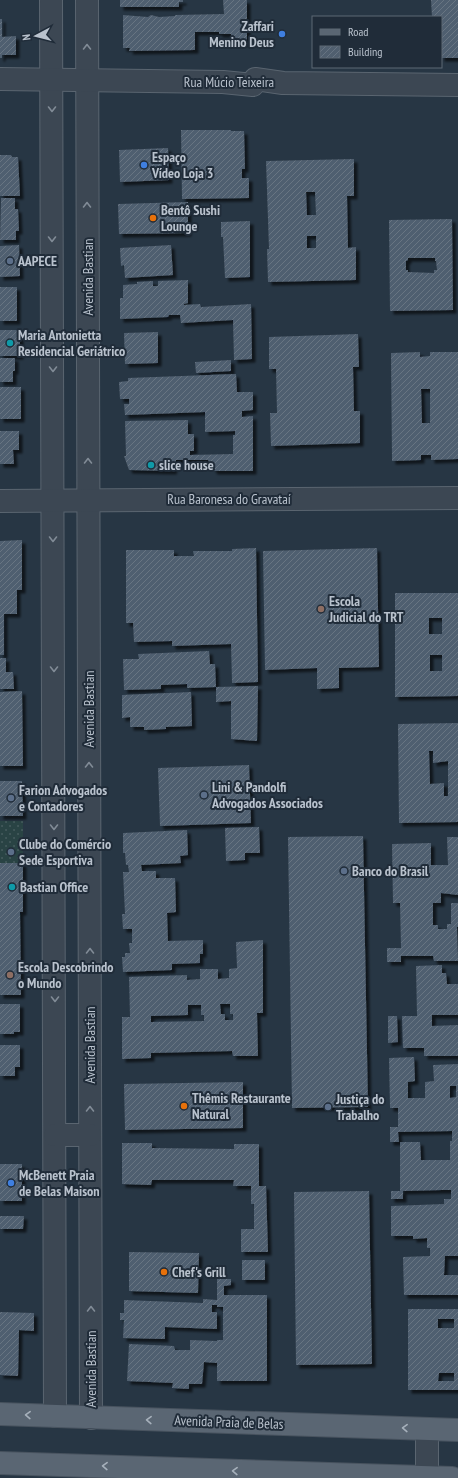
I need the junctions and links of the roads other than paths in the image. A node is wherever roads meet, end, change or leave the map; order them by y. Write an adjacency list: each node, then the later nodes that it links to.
1 (51, 0): 4 (street)
2 (87, 0): 5 (street, Avenida Bastian, one-way to 2)
3 (0, 79): 4 (street, Rua Múcio Teixeira)
4 (52, 80): 5 (street, Rua Múcio Teixeira); 9 (street, one-way to 9)
5 (87, 80): 6 (street, Rua Múcio Teixeira); 10 (street, Avenida Bastian, one-way to 5)
6 (458, 85)
7 (458, 498): 10 (street, Rua Baronesa do Gravataí)
8 (0, 500): 9 (street, Rua Baronesa do Gravataí)
9 (53, 500): 10 (street, Rua Baronesa do Gravataí); 12 (street, one-way to 12)
10 (88, 500): 11 (street, Avenida Bastian, one-way to 10)
11 (89, 799): 12 (street); 14 (street, Avenida Bastian, one-way to 11)
12 (54, 800): 13 (street, one-way to 13)
13 (55, 1135): 14 (street); 16 (street)
14 (90, 1135): 17 (street, Avenida Bastian, one-way to 14)
15 (0, 1414): 16 (main road, Avenida Praia de Belas, one-way to 15)
16 (55, 1416): 17 (main road, Avenida Praia de Belas)
17 (91, 1418): 18 (main road, Avenida Praia de Belas, one-way to 17)
18 (426, 1429): 19 (main road, Avenida Praia de Belas); 21 (street)
19 (458, 1430)
20 (0, 1463): 21 (main road, one-way to 20)
21 (427, 1478): 22 (main road)
22 (452, 1478)

